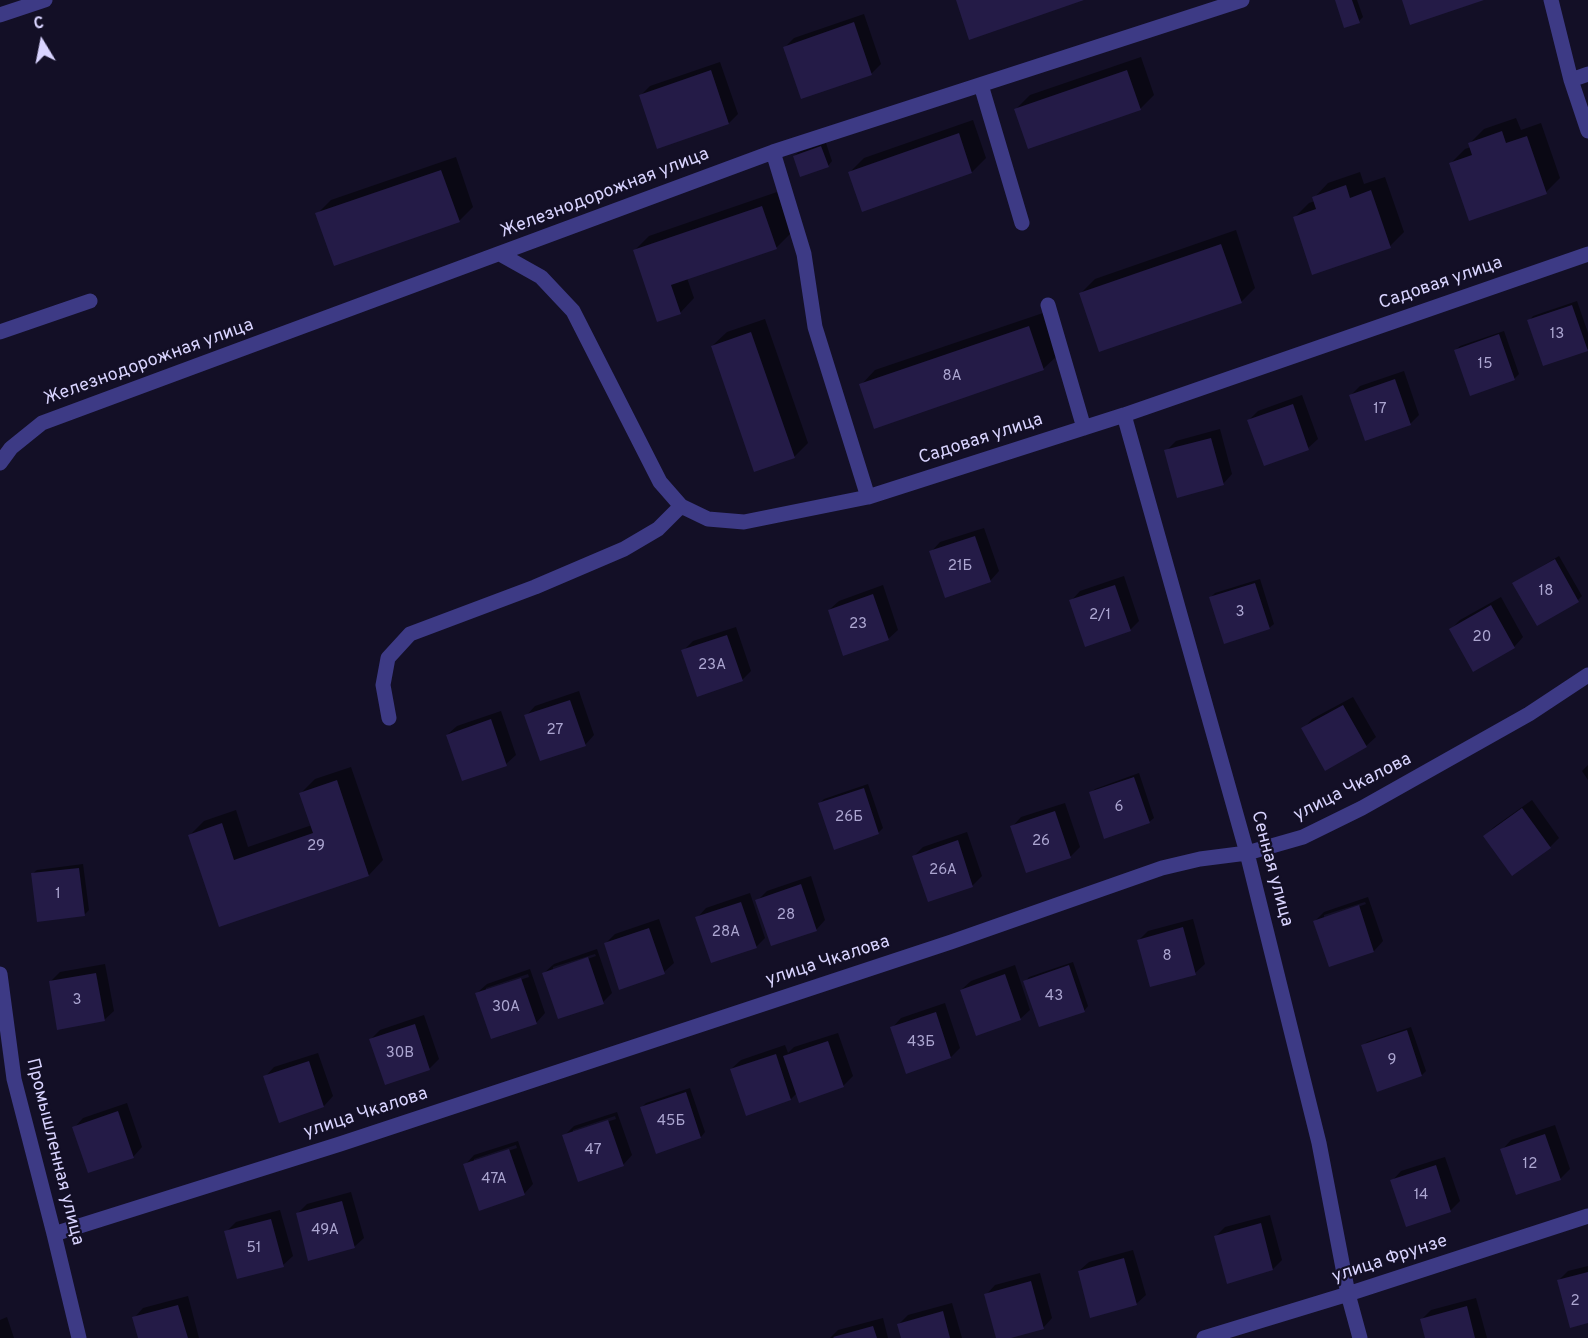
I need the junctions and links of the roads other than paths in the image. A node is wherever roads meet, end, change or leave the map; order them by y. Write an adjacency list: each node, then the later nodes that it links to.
1 (45, 0): 4 (street)
2 (1242, 0): 7 (street, Железнодорожная улица)
3 (1551, 0): 6 (street)
4 (0, 15)
5 (1588, 74): 6 (street)
6 (1571, 80): 8 (street)
7 (981, 84): 9 (street, Железнодорожная улица); 10 (street)
8 (1588, 131)
9 (773, 152): 11 (street, Железнодорожная улица); 19 (street)
10 (1022, 223)
11 (500, 254): 18 (street, Железнодорожная улица); 20 (street, Садовая улица)
12 (1588, 254): 16 (street, Садовая улица)
13 (90, 301): 15 (street)
14 (1048, 305): 17 (street)
15 (0, 332)
16 (1124, 415): 17 (street, Садовая улица); 23 (street, Сенная улица)
17 (1084, 428): 19 (street, Садовая улица)
18 (0, 463)
19 (868, 497): 20 (street, Садовая улица)
20 (681, 506): 22 (street)
21 (1588, 675): 23 (street, улица Чкалова)
22 (389, 718)
23 (1247, 853): 27 (street, улица Чкалова); 28 (street, Сенная улица)
24 (0, 974): 25 (street, Промышленная улица)
25 (7, 1080): 27 (street, Промышленная улица)
26 (1588, 1216): 28 (street, улица Фрунзе)
27 (54, 1234): 29 (street, Промышленная улица)
28 (1348, 1294): 30 (street, улица Фрунзе); 31 (street, Сенная улица)
29 (79, 1338)
30 (1204, 1338)
31 (1360, 1338)

